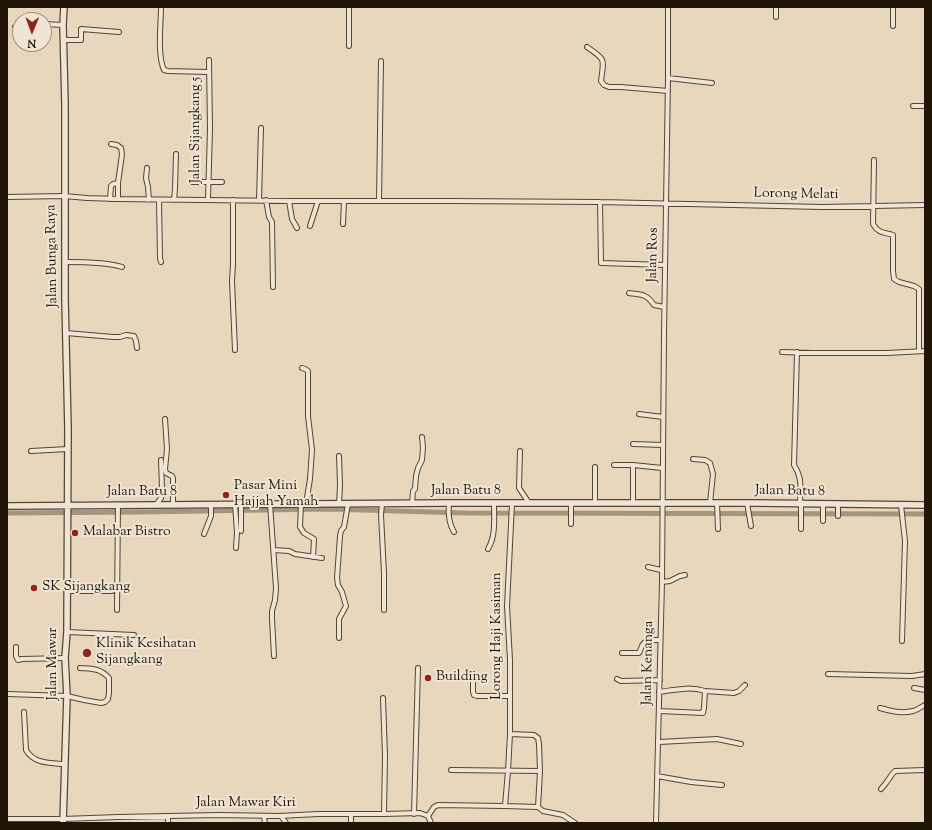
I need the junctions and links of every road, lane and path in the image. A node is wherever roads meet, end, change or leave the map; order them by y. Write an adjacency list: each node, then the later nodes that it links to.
1 (64, 7): 9 (street, Jalan Bunga Raya)
2 (161, 7): 17 (street)
3 (349, 7): 13 (street)
4 (668, 7): 18 (street, Jalan Ros)
5 (776, 7): 7 (street)
6 (893, 7): 10 (street)
7 (776, 17)
8 (52, 24): 9 (street)
9 (63, 25): 12 (street, Jalan Bunga Raya)
10 (893, 26)
11 (119, 32): 12 (street)
12 (63, 40): 32 (street, Jalan Bunga Raya)
13 (349, 46)
14 (587, 47): 20 (street)
15 (209, 60): 17 (street, Jalan Sijangkang 5)
16 (381, 61): 46 (street)
17 (208, 72): 29 (street, Jalan Sijangkang 5)
18 (668, 78): 19 (street); 20 (street, Jalan Ros)
19 (712, 83)
20 (668, 91): 48 (street, Jalan Ros)
21 (913, 106): 22 (street)
22 (925, 106)
23 (261, 128): 41 (street)
24 (111, 144): 31 (street)
25 (176, 154): 39 (street)
26 (874, 160): 50 (street)
27 (147, 168): 37 (street)
28 (192, 182): 29 (street)
29 (209, 182): 30 (street); 36 (street, Jalan Sijangkang 5)
30 (222, 182)
31 (118, 183): 34 (street); 35 (street)
32 (64, 196): 33 (street, Lorong Melati); 34 (street, Lorong Melati); 54 (street, Jalan Bunga Raya)
33 (7, 197)
34 (110, 199): 35 (street, Lorong Melati)
35 (118, 199): 37 (street, Lorong Melati)
36 (208, 199): 39 (street, Lorong Melati); 40 (street, Lorong Melati)
37 (149, 200): 38 (street, Lorong Melati)
38 (159, 200): 39 (street, Lorong Melati); 55 (street)
39 (174, 200)
40 (232, 200): 41 (street, Lorong Melati); 63 (street)
41 (260, 200): 42 (street, Lorong Melati)
42 (266, 200): 43 (street, Lorong Melati); 58 (street)
43 (289, 201): 44 (street, Lorong Melati); 53 (street)
44 (318, 201): 45 (street, Lorong Melati); 52 (street)
45 (344, 201): 46 (street, Lorong Melati); 51 (street)
46 (379, 201): 47 (street, Lorong Melati)
47 (600, 202): 48 (street, Lorong Melati); 56 (street)
48 (667, 203): 50 (street, Lorong Melati); 56 (street, Jalan Ros)
49 (925, 205): 50 (street, Lorong Melati)
50 (874, 206): 64 (street)
51 (343, 224)
52 (310, 226)
53 (297, 228)
54 (65, 262): 57 (street); 61 (street, Jalan Bunga Raya)
55 (161, 262)
56 (665, 266): 60 (street, Jalan Ros)
57 (122, 267)
58 (273, 287)
59 (629, 293): 60 (street)
60 (664, 307): 70 (street, Jalan Ros)
61 (66, 333): 62 (street); 75 (street, Jalan Bunga Raya)
62 (137, 348)
63 (235, 350)
64 (920, 350): 65 (street); 67 (street)
65 (925, 350)
66 (782, 352): 67 (street)
67 (797, 352): 93 (street)
68 (302, 368): 98 (street)
69 (638, 414): 70 (street)
70 (663, 417): 74 (street, Jalan Ros)
71 (165, 419): 96 (street)
72 (422, 437): 91 (street)
73 (633, 444): 74 (street)
74 (663, 445): 84 (street, Jalan Ros)
75 (68, 450): 76 (street); 109 (street, Jalan Bunga Raya)
76 (31, 451)
77 (520, 451): 92 (street)
78 (339, 456): 90 (street)
79 (693, 459): 88 (street)
80 (161, 460): 89 (street)
81 (614, 465): 82 (street)
82 (633, 465): 84 (street); 87 (street)
83 (595, 467): 86 (street)
84 (662, 468): 100 (street, Jalan Ros)
85 (449, 503): 91 (street, Jalan Batu 8); 110 (street, Jalan Batu 8); 122 (street)
86 (595, 503): 87 (street, Jalan Batu 8); 106 (street, Jalan Batu 8)
87 (633, 503): 100 (street, Jalan Batu 8)
88 (710, 503): 100 (street, Jalan Batu 8); 107 (street, Jalan Batu 8)
89 (156, 504): 95 (street, Jalan Batu 8); 96 (street, Jalan Batu 8)
90 (339, 504): 98 (street, Jalan Batu 8); 99 (street, Jalan Batu 8)
91 (412, 504): 104 (street, Jalan Batu 8)
92 (530, 504): 105 (street, Jalan Batu 8); 106 (street, Jalan Batu 8)
93 (801, 504): 108 (street, Jalan Batu 8); 111 (street, Jalan Batu 8); 120 (street)
94 (838, 504): 111 (street, Jalan Batu 8); 114 (street, Jalan Batu 8); 115 (street)
95 (118, 505): 109 (street, Jalan Batu 8); 135 (street)
96 (173, 505): 103 (street, Jalan Batu 8)
97 (270, 505): 98 (street, Jalan Batu 8); 113 (street, Jalan Batu 8); 126 (street)
98 (303, 505): 127 (street)
99 (347, 505): 104 (street, Jalan Batu 8); 139 (street)
100 (663, 505): 130 (street, Jalan Kenanga)
101 (925, 505): 114 (street, Jalan Batu 8)
102 (7, 506): 109 (street, Jalan Batu 8)
103 (211, 506): 112 (street, Jalan Batu 8); 123 (street)
104 (381, 506): 136 (street)
105 (512, 506): 110 (street, Jalan Batu 8); 160 (street, Lorong Haji Kasiman)
106 (571, 506): 117 (street)
107 (717, 506): 108 (street, Jalan Batu 8); 119 (street)
108 (747, 506): 118 (street)
109 (67, 507): 133 (street, Jalan Mawar)
110 (494, 507): 125 (street)
111 (823, 507): 116 (street)
112 (235, 508): 113 (street, Jalan Batu 8); 121 (street)
113 (241, 508): 121 (street)
114 (902, 508): 141 (street)
115 (838, 514)
116 (823, 522)
117 (572, 524)
118 (751, 526)
119 (718, 529)
120 (801, 529)
121 (241, 531): 124 (street)
122 (454, 532)
123 (204, 534)
124 (236, 548)
125 (488, 549)
126 (274, 550): 127 (street); 144 (street)
127 (312, 557): 128 (street)
128 (322, 558)
129 (648, 567): 130 (street)
130 (661, 570): 132 (street, Jalan Kenanga)
131 (686, 575): 132 (street)
132 (662, 582): 140 (street, Jalan Kenanga)
133 (67, 591): 134 (street); 137 (street, Jalan Mawar)
134 (112, 591)
135 (117, 610)
136 (384, 610)
137 (67, 632): 138 (street); 145 (street, Jalan Mawar)
138 (134, 635)
139 (339, 638)
140 (660, 640): 143 (street); 152 (street, Jalan Kenanga)
141 (902, 641)
142 (16, 647): 145 (street)
143 (622, 653)
144 (274, 656)
145 (65, 658): 159 (street, Jalan Mawar)
146 (80, 668): 159 (street)
147 (418, 668): 181 (street)
148 (473, 674): 160 (street)
149 (828, 674): 150 (street)
150 (925, 674)
151 (617, 679): 152 (street)
152 (660, 680): 157 (street, Jalan Kenanga)
153 (745, 685): 156 (street)
154 (914, 688): 155 (street)
155 (925, 690)
156 (705, 691): 157 (street); 164 (street)
157 (659, 692): 164 (street, Jalan Kenanga)
158 (7, 694): 159 (street)
159 (67, 696): 169 (street, Jalan Mawar)
160 (509, 696): 166 (street, Lorong Haji Kasiman)
161 (383, 698): 180 (street)
162 (925, 705): 163 (street)
163 (880, 708)
164 (659, 711): 167 (street, Jalan Kenanga)
165 (24, 712): 169 (street)
166 (510, 734): 172 (street, Lorong Haji Kasiman); 173 (street)
167 (658, 742): 168 (street); 174 (street, Jalan Kenanga)
168 (741, 744)
169 (64, 764): 189 (street, Jalan Mawar)
170 (451, 770): 172 (street)
171 (925, 770): 176 (street)
172 (508, 771): 173 (street); 177 (street, Lorong Haji Kasiman)
173 (540, 771): 178 (street)
174 (657, 776): 175 (street); 199 (street, Jalan Kenanga)
175 (722, 784)
176 (880, 788)
177 (505, 806): 178 (street); 186 (street)
178 (538, 806): 198 (street)
179 (351, 814): 180 (street, Jalan Mawar Kiri); 185 (street, Jalan Mawar Kiri); 195 (street)
180 (384, 814): 181 (street, Jalan Mawar Kiri)
181 (414, 814): 186 (street, Jalan Mawar Kiri)
182 (146, 816): 183 (street, Jalan Mawar Kiri); 187 (street, Jalan Mawar Kiri); 191 (street)
183 (168, 816): 184 (street, Jalan Mawar Kiri); 192 (street)
184 (264, 816): 185 (street, Jalan Mawar Kiri); 193 (street)
185 (281, 816): 194 (street)
186 (428, 816): 196 (street)
187 (118, 817): 189 (street, Jalan Mawar Kiri); 190 (street)
188 (7, 819): 189 (street, Jalan Mawar Kiri)
189 (63, 821)
190 (118, 823)
191 (146, 823)
192 (168, 823)
193 (265, 823)
194 (286, 823)
195 (351, 823)
196 (430, 823): 197 (street)
197 (435, 823)
198 (575, 823)
199 (656, 823)

